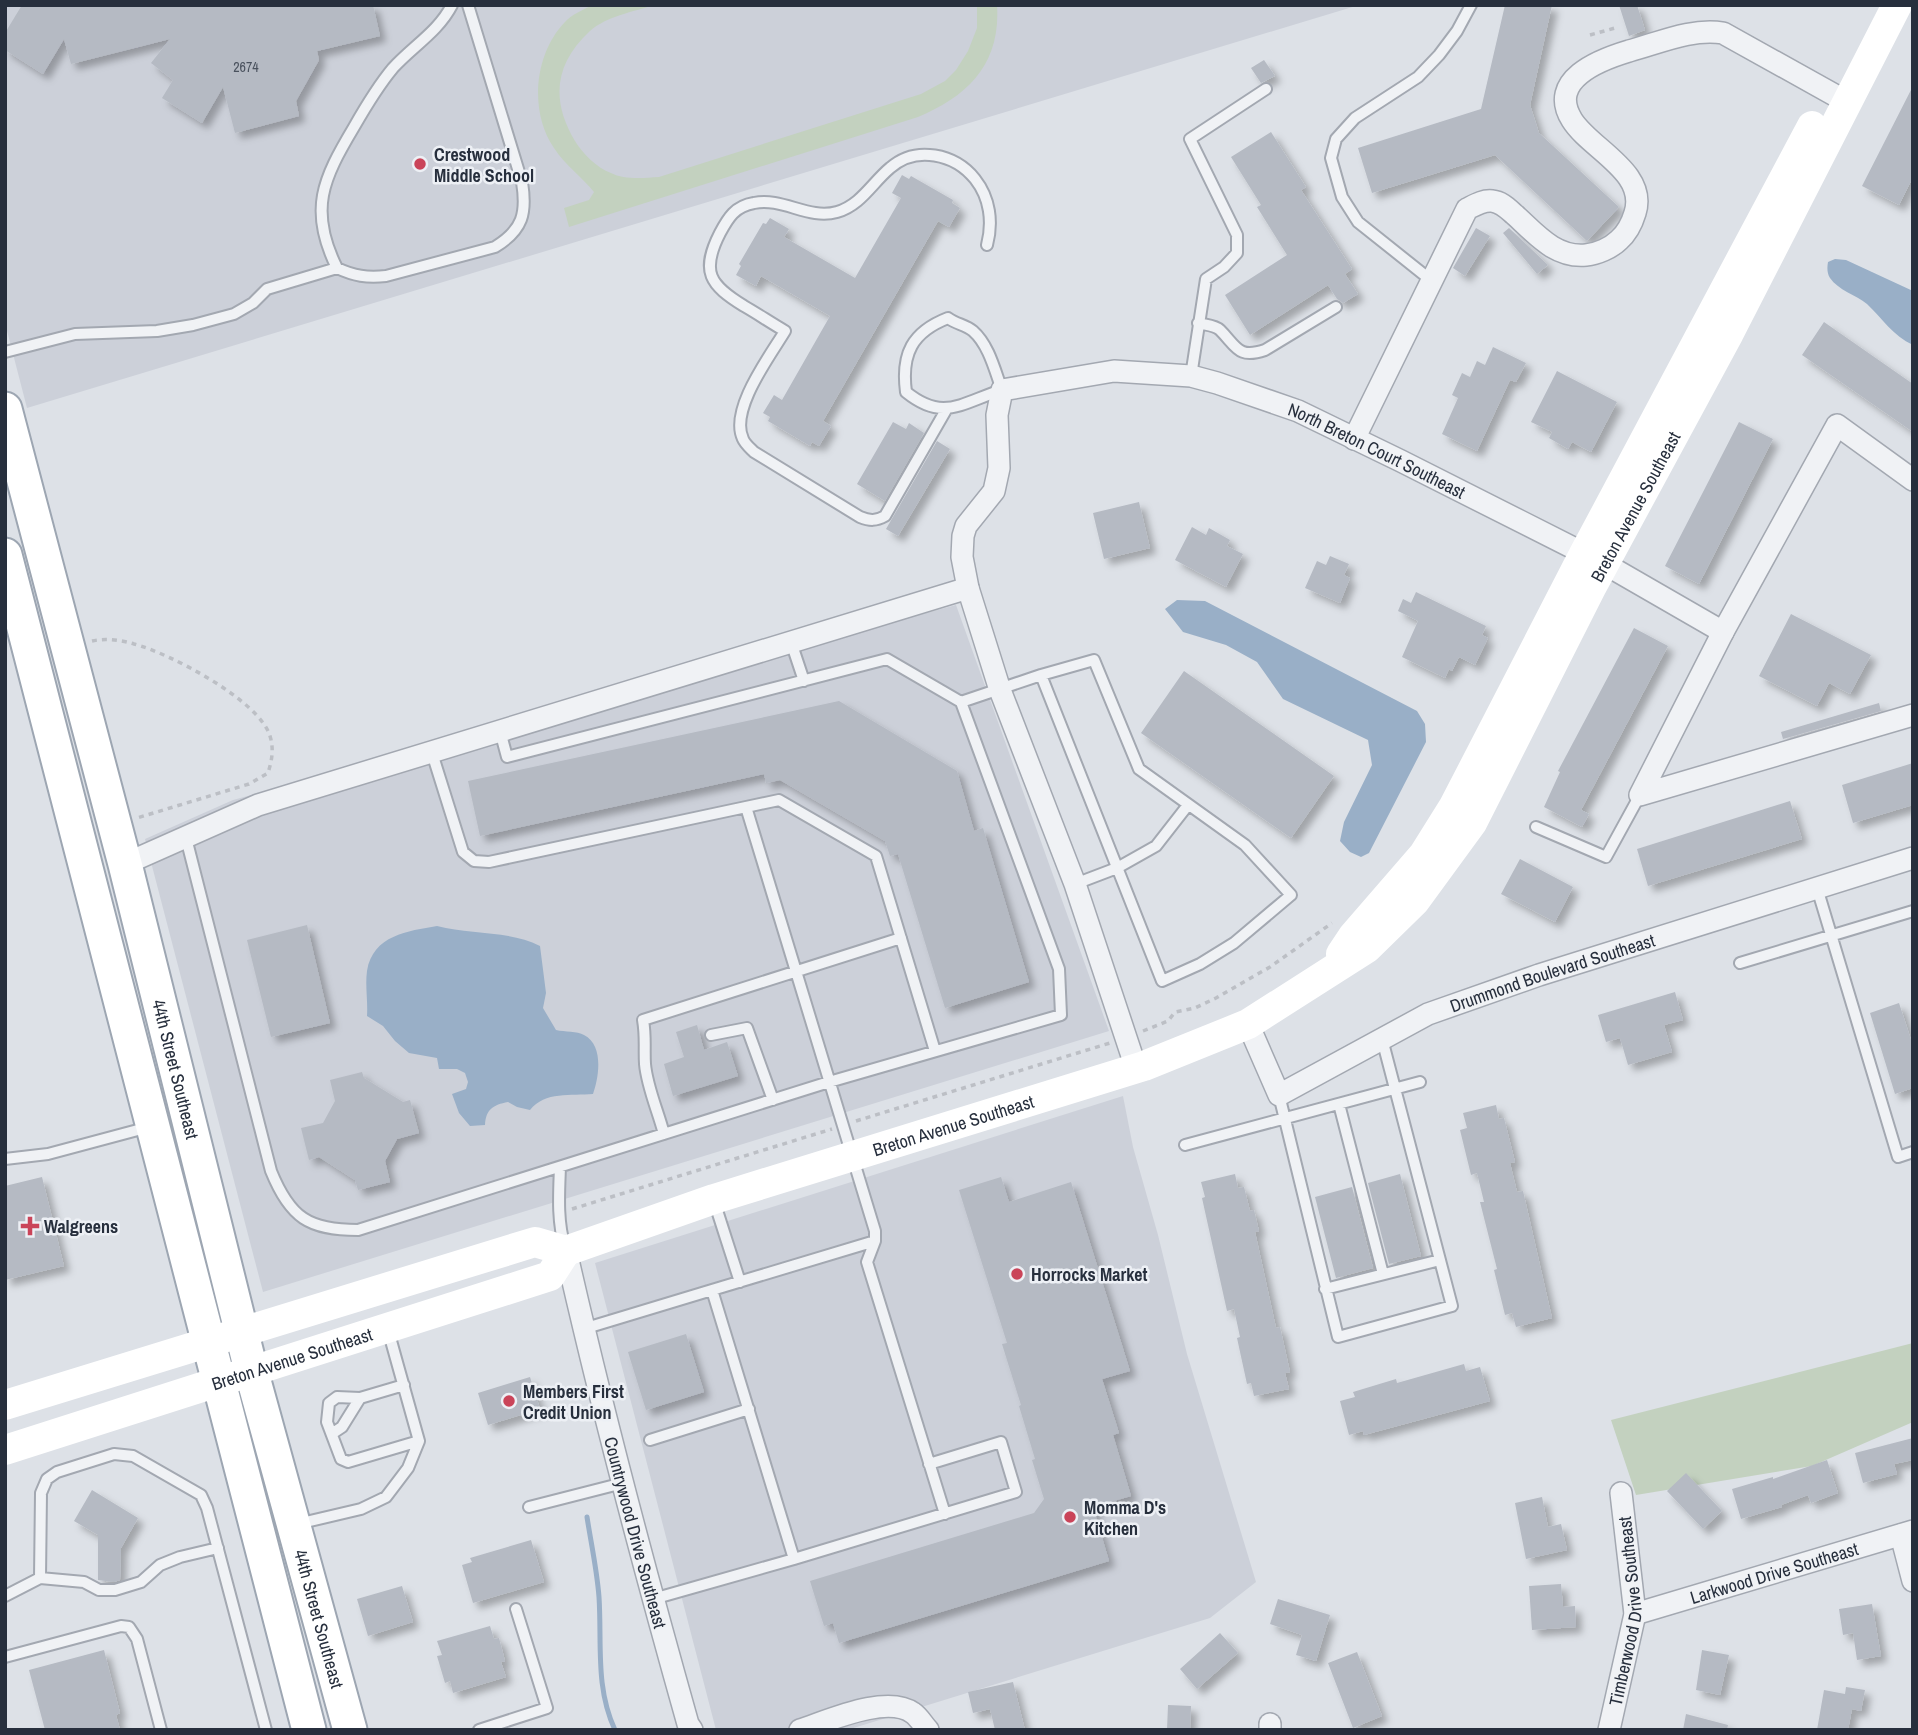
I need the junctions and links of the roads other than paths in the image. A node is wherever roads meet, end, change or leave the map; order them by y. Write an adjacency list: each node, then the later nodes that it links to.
1 (452, 5): 9 (lane)
2 (468, 5): 9 (lane)
3 (1471, 5): 10 (lane)
4 (1875, 5): 7 (main road, Breton Avenue Southeast)
5 (1897, 5): 7 (main road, Breton Avenue Southeast)
6 (1266, 89): 12 (lane)
7 (1839, 97): 10 (street); 23 (main road, Breton Avenue Southeast)
8 (987, 245): 17 (lane)
9 (337, 268): 13 (lane)
10 (1432, 281): 18 (street)
11 (1336, 307): 12 (lane)
12 (1198, 323): 14 (lane)
13 (5, 352)
14 (1191, 376): 15 (street, North Breton Court Southeast); 18 (street, North Breton Court Southeast)
15 (1002, 390): 17 (lane); 17 (lane); 24 (street)
16 (5, 409): 21 (main road, 44th Street Southeast)
17 (946, 410)
18 (1354, 439): 23 (street, North Breton Court Southeast)
19 (1913, 480): 25 (street)
20 (5, 481): 21 (main road)
21 (31, 505): 41 (main road, 44th Street Southeast)
22 (5, 555): 37 (main road)
23 (1594, 559): 25 (street, North Breton Court Southeast); 52 (main road, Breton Avenue Southeast)
24 (968, 588): 26 (street); 29 (street)
25 (1723, 632): 34 (street)
26 (791, 642): 28 (lane); 32 (street)
27 (1041, 675): 29 (lane); 35 (lane); 42 (lane)
28 (804, 681): 30 (lane); 32 (lane)
29 (1000, 690): 30 (lane); 43 (street)
30 (961, 702): 55 (lane)
31 (1913, 715): 34 (street)
32 (500, 731): 33 (street)
33 (432, 753): 36 (lane); 39 (street)
34 (1640, 795): 38 (lane)
35 (1188, 805): 42 (lane); 42 (lane)
36 (746, 807): 48 (lane); 51 (lane)
37 (75, 826): 41 (main road); 46 (main road)
38 (1536, 827)
39 (186, 838): 41 (street); 70 (lane)
40 (1913, 858): 44 (street, Drummond Boulevard Southeast)
41 (125, 864): 49 (main road, 44th Street Southeast)
42 (1117, 868): 43 (lane)
43 (1075, 884): 56 (street)
44 (1817, 888): 47 (lane); 54 (street, Drummond Boulevard Southeast)
45 (1913, 911): 47 (lane)
46 (97, 913): 49 (main road); 64 (main road)
47 (1831, 937): 50 (lane); 67 (lane)
48 (901, 938): 51 (lane); 55 (lane)
49 (145, 942): 83 (main road, 44th Street Southeast)
50 (1740, 963)
51 (796, 972): 57 (lane); 65 (lane)
52 (1248, 1024): 56 (main road, Breton Avenue Southeast); 60 (street)
53 (711, 1035): 61 (lane)
54 (1382, 1040): 59 (lane); 60 (street, Drummond Boulevard Southeast)
55 (935, 1051): 57 (lane)
56 (1136, 1068): 68 (main road, Breton Avenue Southeast)
57 (829, 1082): 61 (lane); 68 (lane)
58 (1420, 1082): 59 (lane)
59 (1395, 1088): 62 (lane); 75 (lane)
60 (1279, 1095): 63 (lane)
61 (773, 1100): 65 (lane)
62 (1339, 1104): 63 (lane); 76 (lane)
63 (1283, 1119): 66 (lane); 78 (lane)
64 (152, 1126): 69 (lane); 84 (main road)
65 (664, 1133): 70 (lane)
66 (1185, 1145)
67 (1913, 1152)
68 (852, 1157): 71 (main road, Breton Avenue Southeast); 72 (lane)
69 (5, 1159)
70 (560, 1167): 73 (lane)
71 (714, 1199): 73 (main road, Breton Avenue Southeast); 77 (lane)
72 (875, 1241): 77 (lane); 95 (lane)
73 (566, 1251): 74 (main road); 80 (main road, Breton Avenue Southeast); 82 (street, Countrywood Drive Southeast)
74 (491, 1256): 80 (main road); 83 (main road)
75 (1440, 1260): 76 (lane); 78 (lane)
76 (1383, 1274): 78 (lane)
77 (740, 1282): 79 (lane)
78 (1325, 1289)
79 (712, 1290): 82 (lane); 90 (lane)
80 (436, 1312): 81 (main road, Breton Avenue Southeast)
81 (388, 1327): 85 (main road, Breton Avenue Southeast); 87 (lane)
82 (583, 1329): 96 (street, Countrywood Drive Southeast)
83 (242, 1333): 84 (main road); 85 (main road, 44th Street Southeast)
84 (208, 1344): 86 (main road); 89 (main road)
85 (251, 1370): 86 (main road, Breton Avenue Southeast); 100 (main road, 44th Street Southeast)
86 (218, 1381): 94 (main road, Breton Avenue Southeast); 113 (main road)
87 (404, 1385): 88 (lane); 93 (lane)
88 (360, 1398): 91 (lane); 91 (lane)
89 (5, 1405)
90 (749, 1409): 92 (lane); 103 (lane)
91 (333, 1433): 93 (lane)
92 (650, 1440)
93 (419, 1441): 100 (lane)
94 (5, 1450)
95 (929, 1464): 99 (lane); 99 (lane)
96 (623, 1483): 98 (lane); 107 (street, Countrywood Drive Southeast)
97 (1621, 1493): 109 (street, Timberwood Drive Southeast)
98 (529, 1507)
99 (945, 1514): 103 (lane)
100 (294, 1525): 114 (main road, 44th Street Southeast)
101 (1907, 1533): 105 (street); 109 (street, Larkwood Drive Southeast)
102 (218, 1548): 104 (lane); 104 (lane); 112 (lane)
103 (794, 1559): 107 (lane)
104 (40, 1578): 106 (lane)
105 (1913, 1581)
106 (5, 1596)
107 (653, 1600): 116 (street, Countrywood Drive Southeast)
108 (516, 1609): 115 (lane)
109 (1635, 1614): 119 (street, Timberwood Drive Southeast)
110 (5, 1657): 111 (lane)
111 (161, 1730)
112 (266, 1730)
113 (309, 1730)
114 (350, 1730)
115 (479, 1730)
116 (692, 1730)
117 (800, 1730): 118 (street)
118 (928, 1730)
119 (1609, 1730)

